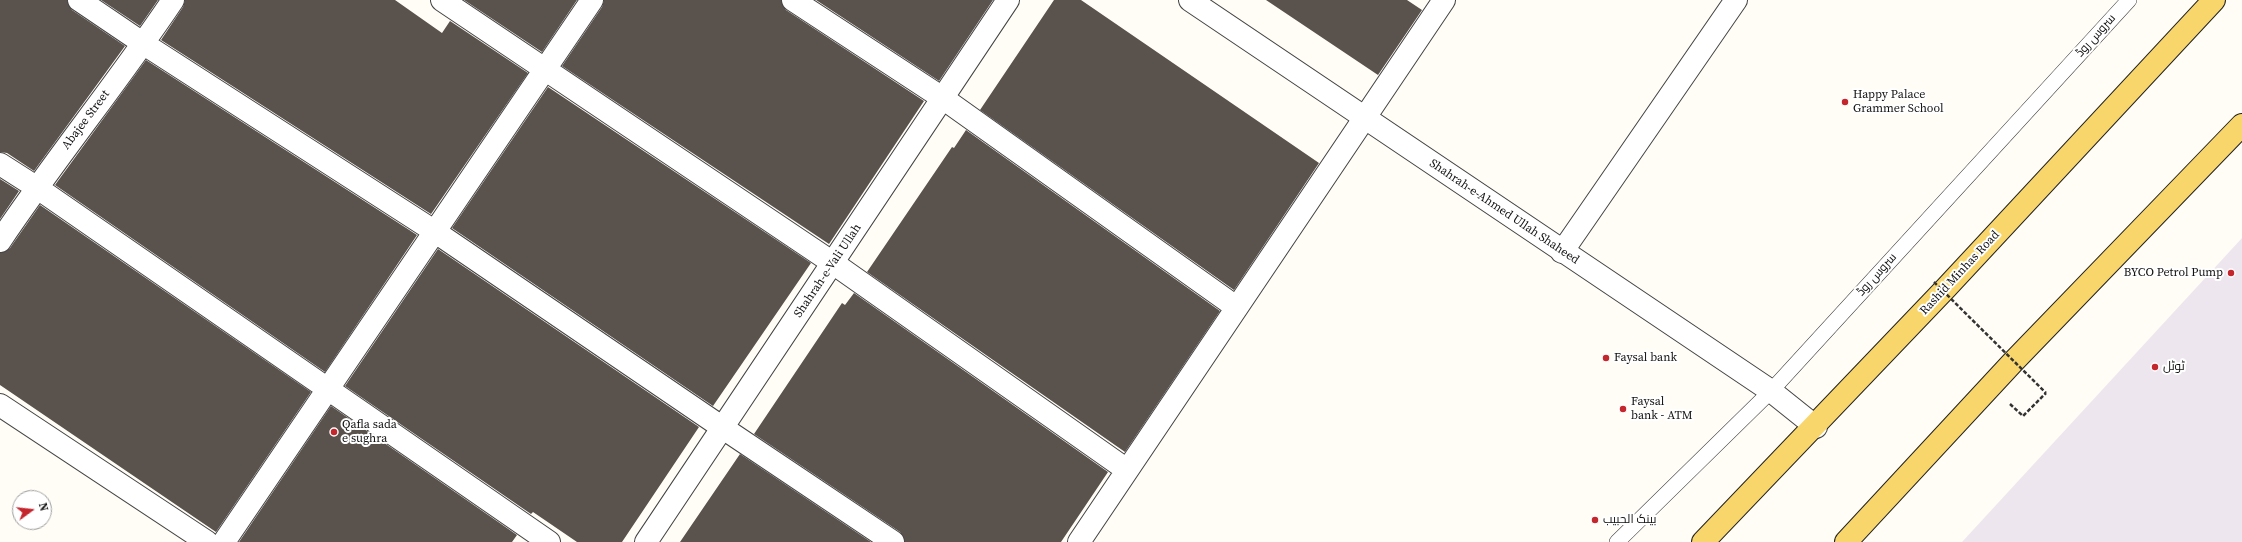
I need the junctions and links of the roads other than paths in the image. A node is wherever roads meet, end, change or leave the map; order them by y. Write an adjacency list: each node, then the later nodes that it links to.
1 (79, 0): 12 (street)
2 (173, 0): 12 (street, Abajee Street)
3 (442, 0): 13 (street)
4 (592, 0): 13 (street)
5 (793, 0): 14 (street)
6 (1008, 0): 14 (street, Shahrah-e-Vali Ullah)
7 (1190, 0): 15 (street, Shahrah-e-Ahmed Ullah Shaheed)
8 (1444, 0): 15 (street)
9 (1736, 0): 21 (street)
10 (2129, 0): 25 (lane, سروس روڈ)
11 (2214, 0): 27 (main road, Rashid Minhas Road)
12 (144, 44): 18 (street, Abajee Street); 19 (street)
13 (544, 68): 19 (street); 22 (street)
14 (944, 99): 22 (street, Shahrah-e-Vali Ullah); 23 (street)
15 (1364, 118): 21 (street, Shahrah-e-Ahmed Ullah Shaheed); 23 (street)
16 (2242, 125): 38 (main road)
17 (0, 164): 18 (street)
18 (36, 187): 20 (street, Abajee Street); 24 (street)
19 (434, 231): 24 (street); 28 (street)
20 (0, 241)
21 (1562, 252): 25 (street, Shahrah-e-Ahmed Ullah Shaheed)
22 (833, 263): 28 (street, Shahrah-e-Vali Ullah); 29 (street)
23 (1236, 307): 29 (street)
24 (328, 388): 31 (street); 32 (street)
25 (1771, 392): 27 (street, Shahrah-e-Ahmed Ullah Shaheed); 36 (lane, سروس روڈ)
26 (0, 404): 30 (street)
27 (1816, 427): 37 (main road, Rashid Minhas Road)
28 (723, 428): 33 (street, Shahrah-e-Vali Ullah); 34 (street)
29 (1127, 470): 35 (street)
30 (207, 542)
31 (224, 542)
32 (549, 542)
33 (646, 542)
34 (894, 542)
35 (1079, 542)
36 (1616, 542)
37 (1703, 542)
38 (1846, 542)

